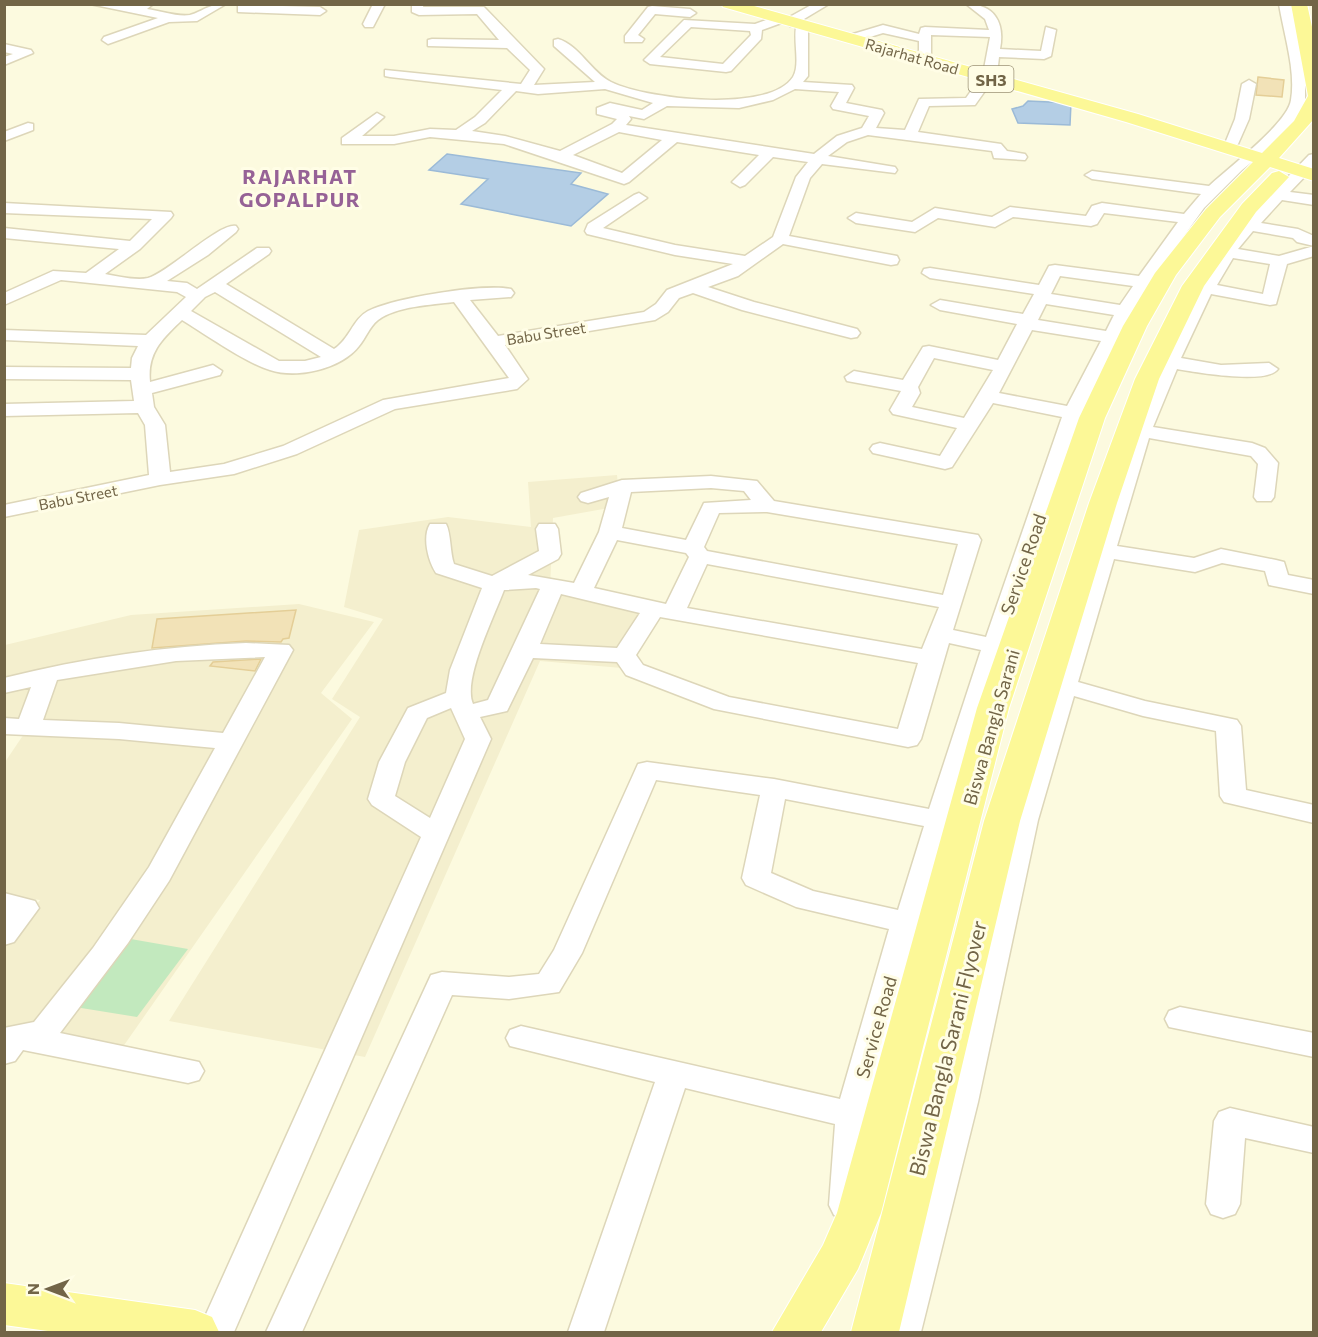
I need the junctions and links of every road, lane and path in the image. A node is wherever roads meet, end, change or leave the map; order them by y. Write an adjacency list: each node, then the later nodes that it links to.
1 (96, 4): 14 (street)
2 (150, 4): 14 (street)
3 (220, 4): 17 (street)
4 (379, 4): 19 (street)
5 (418, 4): 12 (street)
6 (728, 4): 18 (main road, Rajarhat Road / SH3)
7 (740, 4): 18 (main road, Rajarhat Road / SH3)
8 (823, 4): 18 (street)
9 (972, 4): 24 (street)
10 (1285, 4): 61 (street, Service Road)
11 (1299, 4): 43 (main road)
12 (479, 7): 29 (street)
13 (322, 8): 15 (street); 20 (street)
14 (132, 9): 17 (street)
15 (242, 9)
16 (691, 13): 25 (street)
17 (171, 19): 26 (street)
18 (792, 22): 21 (street); 22 (main road, Rajarhat Road / SH3); 37 (main road, Rajarhat Road / SH3); 40 (street)
19 (369, 24)
20 (312, 26)
21 (756, 28): 21 (street)
22 (858, 29): 30 (main road, Rajarhat Road / SH3); 30 (street)
23 (1050, 30): 32 (street)
24 (995, 34): 30 (street); 32 (street)
25 (638, 39)
26 (108, 40)
27 (432, 43): 29 (street)
28 (558, 43): 39 (street)
29 (511, 44): 34 (street)
30 (925, 47): 37 (main road, Rajarhat Road / SH3)
31 (4, 48): 33 (street)
32 (994, 53): 37 (street)
33 (4, 61)
34 (535, 72): 41 (street); 42 (street)
35 (650, 73): 44 (street)
36 (390, 74): 41 (street)
37 (988, 76): 52 (street); 55 (main road, Rajarhat Road / SH3); 61 (main road, Rajarhat Road / SH3)
38 (1249, 84): 55 (street)
39 (606, 85): 42 (street); 44 (street)
40 (793, 85): 46 (street); 50 (street)
41 (519, 88): 42 (street); 51 (street)
42 (555, 89)
43 (1314, 93)
44 (632, 94): 46 (street)
45 (1314, 100): 61 (main road, Biswa Bangla Sarani)
46 (664, 102): 49 (street)
47 (377, 117): 51 (street)
48 (28, 127): 53 (street)
49 (617, 127): 54 (street); 58 (street)
50 (867, 131): 52 (street); 60 (street)
51 (459, 134): 58 (street)
52 (910, 135): 59 (street)
53 (4, 137)
54 (672, 139): 57 (street); 58 (street)
55 (1233, 141): 61 (main road, Rajarhat Road / SH3)
56 (1314, 142): 61 (main road, Biswa Bangla Sarani)
57 (769, 153): 60 (street); 64 (street)
58 (561, 156)
59 (1020, 157)
60 (817, 160): 62 (street); 75 (street)
61 (1290, 162): 65 (street, Service Road); 66 (street, Service Road); 92 (main road, Biswa Bangla Sarani); 118 (main road, Biswa Bangla Sarani)
62 (890, 170)
63 (1092, 175): 65 (street)
64 (740, 182)
65 (1214, 191): 71 (street, Service Road)
66 (1278, 195): 68 (street); 72 (street, Service Road)
67 (639, 198): 82 (street)
68 (1314, 200)
69 (4, 208): 77 (street)
70 (856, 218): 71 (street)
71 (1189, 219): 87 (street, Service Road)
72 (1249, 226): 76 (street); 80 (street, Service Road)
73 (230, 229): 89 (street)
74 (4, 233): 77 (street)
75 (780, 239): 81 (street); 82 (street, Babu Street)
76 (1314, 241)
77 (134, 246): 85 (street)
78 (263, 251): 90 (street)
79 (1314, 251): 83 (street)
80 (1228, 252): 83 (street); 92 (street, Service Road)
81 (891, 260)
82 (748, 261): 91 (street, Babu Street)
83 (1280, 261): 92 (street)
84 (930, 273): 94 (street)
85 (92, 276): 88 (street); 89 (street)
86 (5, 279): 88 (street)
87 (1143, 282): 94 (street); 99 (street, Service Road)
88 (43, 283): 97 (street)
89 (150, 284): 95 (street)
90 (216, 285): 95 (street); 107 (street)
91 (693, 287): 102 (street); 106 (street, Babu Street)
92 (1200, 288): 112 (main road, Biswa Bangla Sarani)
93 (505, 293): 96 (street)
94 (1044, 295): 99 (street); 101 (street)
95 (197, 296): 100 (street)
96 (458, 296): 106 (street); 107 (street)
97 (4, 300)
98 (940, 305): 101 (street)
99 (1125, 311): 104 (street, Service Road)
100 (180, 312): 105 (street); 107 (street)
101 (1029, 322): 104 (street); 108 (street)
102 (851, 333)
103 (4, 335): 105 (street)
104 (1113, 338): 118 (street, Service Road)
105 (150, 341): 115 (street)
106 (493, 342): 122 (street, Babu Street)
107 (334, 357)
108 (1002, 366): 114 (street); 116 (street)
109 (1269, 369): 112 (street)
110 (213, 371): 115 (street)
111 (4, 373): 115 (street)
112 (1159, 374): 120 (street); 150 (main road, Biswa Bangla Sarani)
113 (855, 377): 114 (street)
114 (909, 387): 119 (street)
115 (142, 390): 117 (street); 122 (street)
116 (988, 396): 118 (street); 119 (street)
117 (4, 410)
118 (1079, 417): 140 (street, Service Road); 167 (main road, Biswa Bangla Sarani)
119 (969, 425): 121 (street)
120 (1141, 431): 125 (street); 131 (street)
121 (880, 449)
122 (160, 479): 127 (street, Babu Street)
123 (622, 486): 124 (street); 126 (street); 130 (street)
124 (588, 497)
125 (1264, 497)
126 (767, 507): 132 (street); 137 (street)
127 (4, 511)
128 (438, 529): 133 (street)
129 (547, 529): 133 (street)
130 (610, 532): 132 (street); 136 (street)
131 (1105, 551): 135 (street); 146 (street)
132 (697, 552): 137 (street); 138 (street)
133 (495, 584): 134 (street); 147 (street)
134 (554, 585): 136 (street); 141 (street)
135 (1314, 587)
136 (581, 592): 138 (street)
137 (952, 603): 139 (street)
138 (664, 610): 142 (street); 143 (street)
139 (940, 633): 140 (street); 143 (street)
140 (994, 646): 153 (street, Service Road)
141 (525, 651): 142 (street); 147 (street)
142 (624, 654): 143 (street)
143 (931, 658)
144 (47, 675): 145 (street); 148 (street); 149 (street)
145 (4, 686)
146 (1065, 686): 150 (street); 152 (street)
147 (461, 705): 154 (street); 154 (street)
148 (16, 727): 149 (street)
149 (232, 742): 160 (street)
150 (1030, 766): 174 (main road, Biswa Bangla Sarani Flyover); 175 (street)
151 (774, 788): 153 (street); 156 (street); 171 (street)
152 (1314, 814)
153 (938, 820): 156 (street, Service Road)
154 (436, 834): 170 (street)
155 (4, 903): 157 (street)
156 (905, 922): 164 (street, Service Road)
157 (4, 935)
158 (1180, 1019): 161 (street)
159 (521, 1038): 163 (street)
160 (10, 1044): 162 (street)
161 (1314, 1045)
162 (188, 1071)
163 (674, 1073): 164 (street); 172 (street)
164 (852, 1115): 167 (street, Service Road)
165 (1314, 1140): 166 (street)
166 (1223, 1204)
167 (842, 1255): 173 (main road, Biswa Bangla Sarani)
168 (4, 1304): 169 (main road)
169 (195, 1332)
170 (216, 1332)
171 (284, 1332)
172 (586, 1332)
173 (796, 1332)
174 (875, 1332)
175 (903, 1332)

